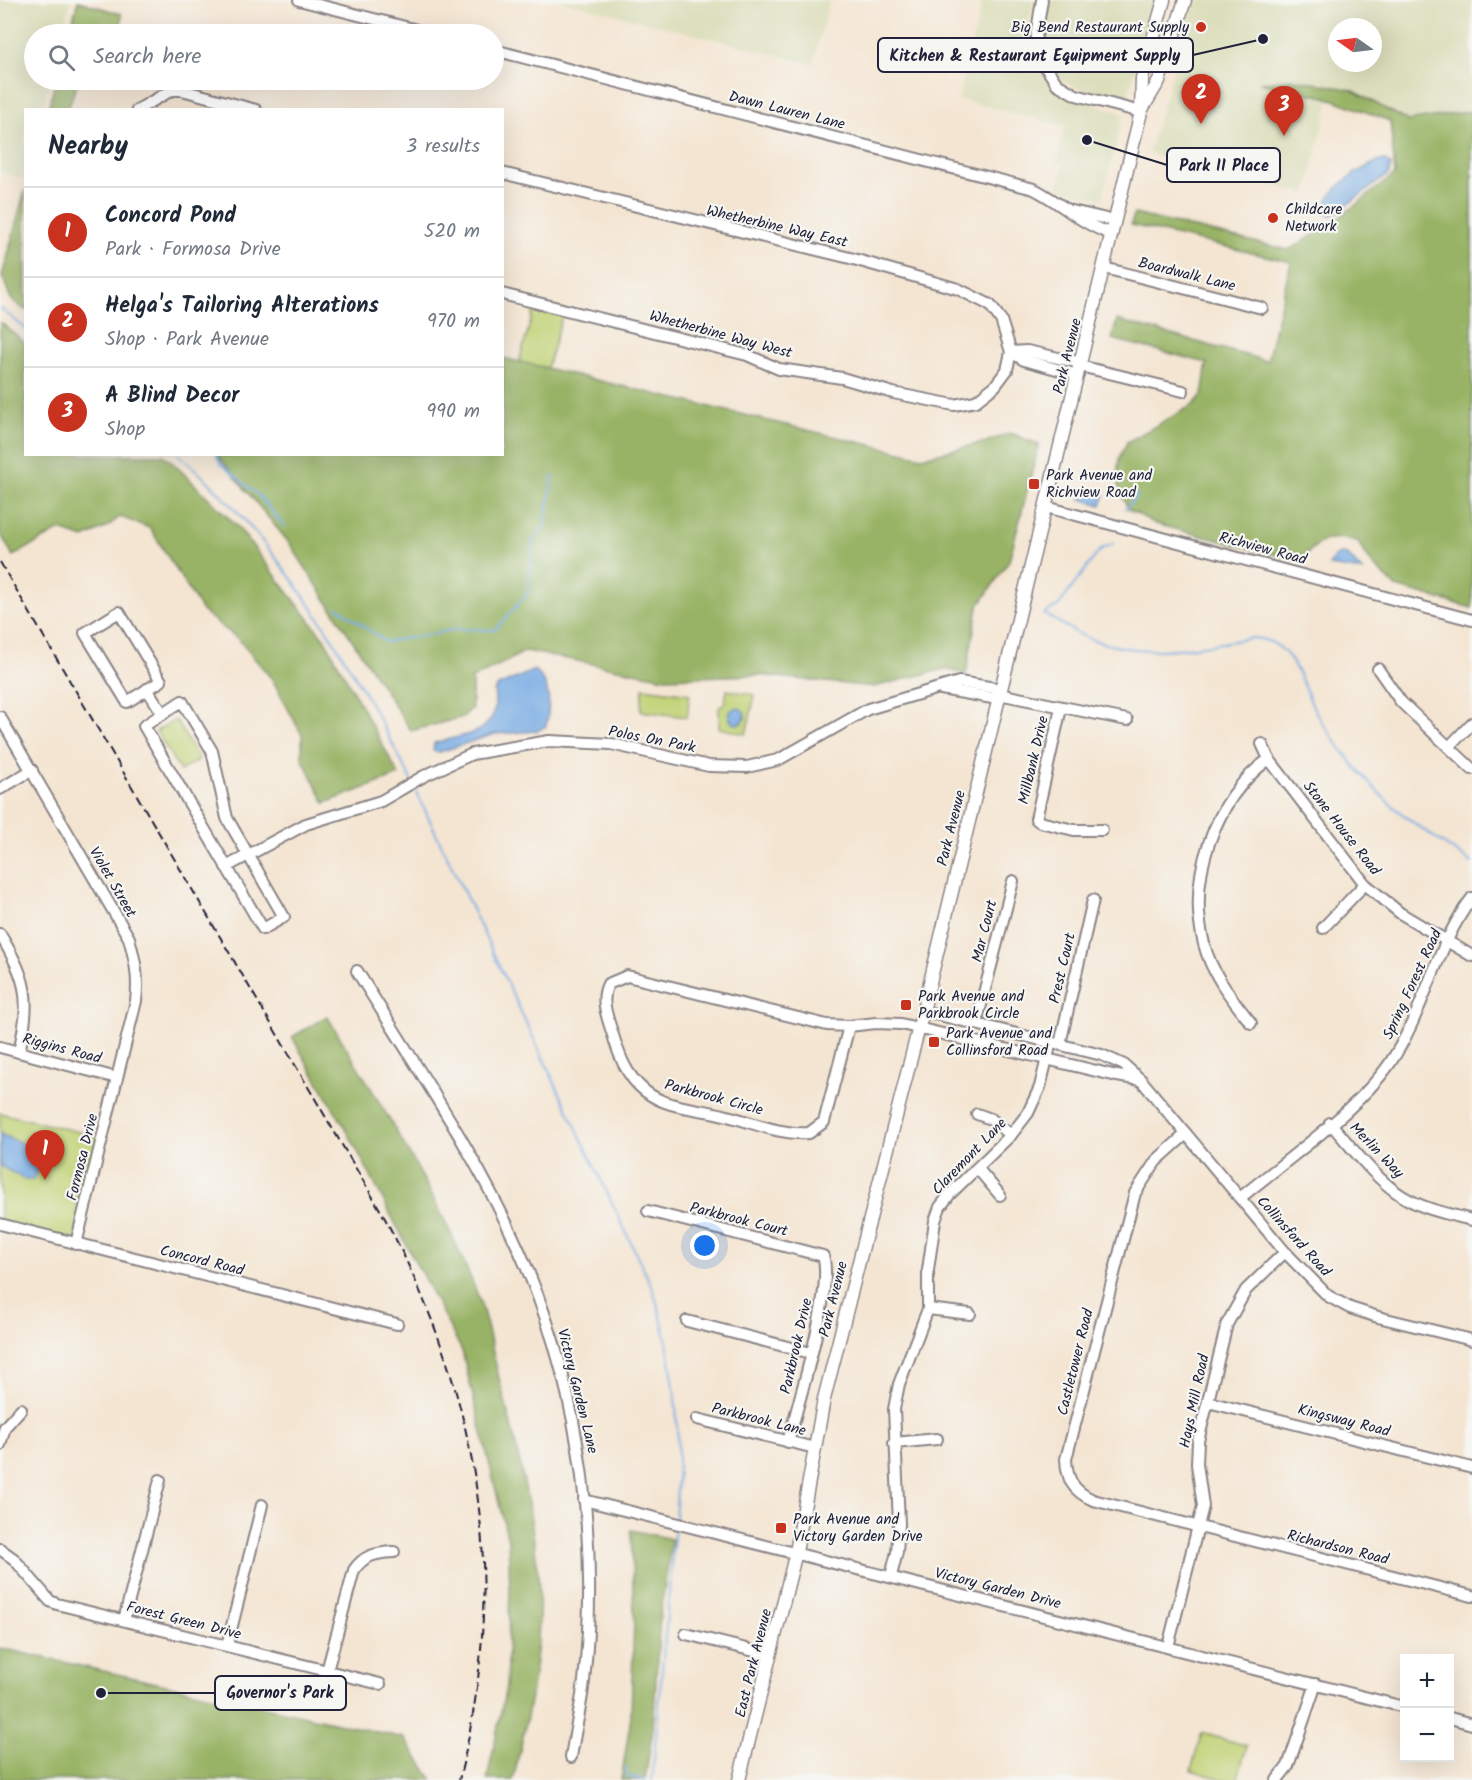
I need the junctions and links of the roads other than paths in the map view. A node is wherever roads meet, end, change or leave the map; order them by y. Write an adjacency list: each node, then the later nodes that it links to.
1 (299, 0): 5 (street)
2 (1042, 0): 13 (street)
3 (1164, 0): 8 (main road, Park Avenue)
4 (1185, 0): 6 (main road, Park Avenue)
5 (394, 24)
6 (1167, 51): 8 (main road); 13 (main road, Park Avenue)
7 (504, 53): 15 (street, Dawn Lauren Lane)
8 (1147, 60): 13 (main road, Park Avenue)
9 (172, 90): 11 (street)
10 (182, 90): 12 (street)
11 (140, 108)
12 (249, 108)
13 (1141, 112): 16 (main road, Park Avenue)
14 (504, 173): 21 (street, Whetherbine Way East)
15 (1068, 210): 16 (street, Dawn Lauren Lane); 17 (street, Dawn Lauren Lane)
16 (1115, 221): 17 (main road, Park Avenue)
17 (1112, 234): 18 (main road, Park Avenue)
18 (1104, 268): 20 (street, Boardwalk Lane); 22 (main road, Park Avenue)
19 (504, 294): 21 (street, Whetherbine Way West)
20 (1262, 308)
21 (1011, 352): 22 (street)
22 (1080, 368): 23 (street); 24 (main road, Park Avenue)
23 (1183, 391)
24 (1046, 507): 25 (street, Richview Road); 28 (main road, Park Avenue)
25 (1472, 620)
26 (1378, 669): 35 (street)
27 (147, 689): 27 (street); 30 (street)
28 (999, 694): 29 (street, Polos On Park); 41 (street, Polos On Park); 52 (main road, Park Avenue)
29 (1061, 708): 32 (street, Polos On Park); 40 (street, Millbank Drive)
30 (163, 714): 41 (street); 42 (street)
31 (0, 717): 37 (street, Violet Street)
32 (1127, 720)
33 (1472, 723): 35 (street)
34 (1262, 744): 36 (street, Stone House Road)
35 (1449, 747): 38 (street)
36 (1269, 759): 44 (street, Stone House Road); 53 (street)
37 (32, 770): 39 (street); 63 (street, Violet Street)
38 (1472, 770)
39 (0, 789)
40 (1102, 830)
41 (248, 855): 42 (street, Polos On Park); 42 (street)
42 (226, 867)
43 (1012, 881): 54 (street, Mar Court)
44 (1365, 884): 47 (street); 49 (street, Stone House Road)
45 (1472, 898): 49 (street, Spring Forest Road)
46 (1094, 900): 58 (street, Prest Court)
47 (1323, 928)
48 (0, 934): 61 (street)
49 (1449, 942): 50 (street, Stone House Road); 66 (street, Spring Forest Road)
50 (1472, 956)
51 (357, 971): 94 (street, Victory Garden Lane)
52 (923, 1011): 54 (street, Collinsford Road); 56 (main road, Park Avenue)
53 (1251, 1023)
54 (976, 1024): 57 (street, Collinsford Road)
55 (849, 1026): 55 (street, Parkbrook Circle); 56 (street, Parkbrook Circle)
56 (918, 1028): 60 (street); 91 (main road, Park Avenue)
57 (1024, 1035): 58 (street, Collinsford Road); 60 (street)
58 (1055, 1043): 62 (street, Claremont Lane); 64 (street, Collinsford Road)
59 (0, 1047): 61 (street, Riggins Road)
60 (1020, 1051): 62 (street)
61 (19, 1052): 63 (street, Riggins Road)
62 (1047, 1058): 64 (street); 68 (street, Claremont Lane)
63 (117, 1078): 75 (street, Formosa Drive)
64 (1141, 1080): 67 (street, Collinsford Road)
65 (977, 1114): 68 (street)
66 (1330, 1123): 71 (street, Spring Forest Road); 73 (street, Merlin Way)
67 (1186, 1134): 71 (street, Collinsford Road); 96 (street, Castletower Road)
68 (1011, 1135): 69 (street, Claremont Lane)
69 (978, 1169): 70 (street); 78 (street, Claremont Lane)
70 (1000, 1195)
71 (1240, 1198): 76 (street, Collinsford Road)
72 (648, 1211): 77 (street, Parkbrook Court)
73 (1472, 1220)
74 (0, 1224): 75 (street, Concord Road)
75 (76, 1244): 81 (street, Concord Road)
76 (1286, 1252): 82 (street, Collinsford Road); 84 (street, Hays Mill Road)
77 (823, 1256): 83 (street, Parkbrook Drive)
78 (928, 1309): 79 (street); 89 (street, Claremont Lane)
79 (970, 1314)
80 (687, 1321): 83 (street)
81 (397, 1324)
82 (1472, 1340)
83 (811, 1353): 88 (street, Parkbrook Drive)
84 (1208, 1401): 92 (street, Kingsway Road); 96 (street, Hays Mill Road)
85 (21, 1409): 90 (street)
86 (697, 1419): 88 (street, Parkbrook Lane)
87 (938, 1439): 89 (street)
88 (788, 1442): 91 (street, Parkbrook Lane)
89 (894, 1443): 100 (street, Claremont Lane)
90 (0, 1445)
91 (815, 1448): 99 (main road, Park Avenue)
92 (1472, 1468)
93 (160, 1480): 102 (street)
94 (584, 1500): 99 (street, Victory Garden Drive); 113 (street, Victory Garden Lane)
95 (262, 1505): 104 (street)
96 (1198, 1527): 101 (street, Richardson Road); 105 (street, Hays Mill Road)
97 (0, 1549): 102 (street, Forest Green Drive)
98 (394, 1552): 107 (street)
99 (796, 1552): 100 (street, Victory Garden Drive); 106 (main road, East Park Avenue)
100 (891, 1576): 105 (street, Victory Garden Drive)
101 (1472, 1596)
102 (124, 1620): 104 (street, Forest Green Drive)
103 (686, 1634): 106 (street)
104 (227, 1646): 107 (street, Forest Green Drive)
105 (1168, 1647): 109 (street, Victory Garden Drive)
106 (770, 1655): 114 (main road, East Park Avenue)
107 (327, 1671): 108 (street, Forest Green Drive)
108 (380, 1684)
109 (1316, 1684): 110 (street, Victory Garden Drive); 115 (street)
110 (1400, 1706)
111 (1454, 1719): 112 (street)
112 (1472, 1724)
113 (571, 1757)
114 (739, 1780)
115 (1277, 1780)

